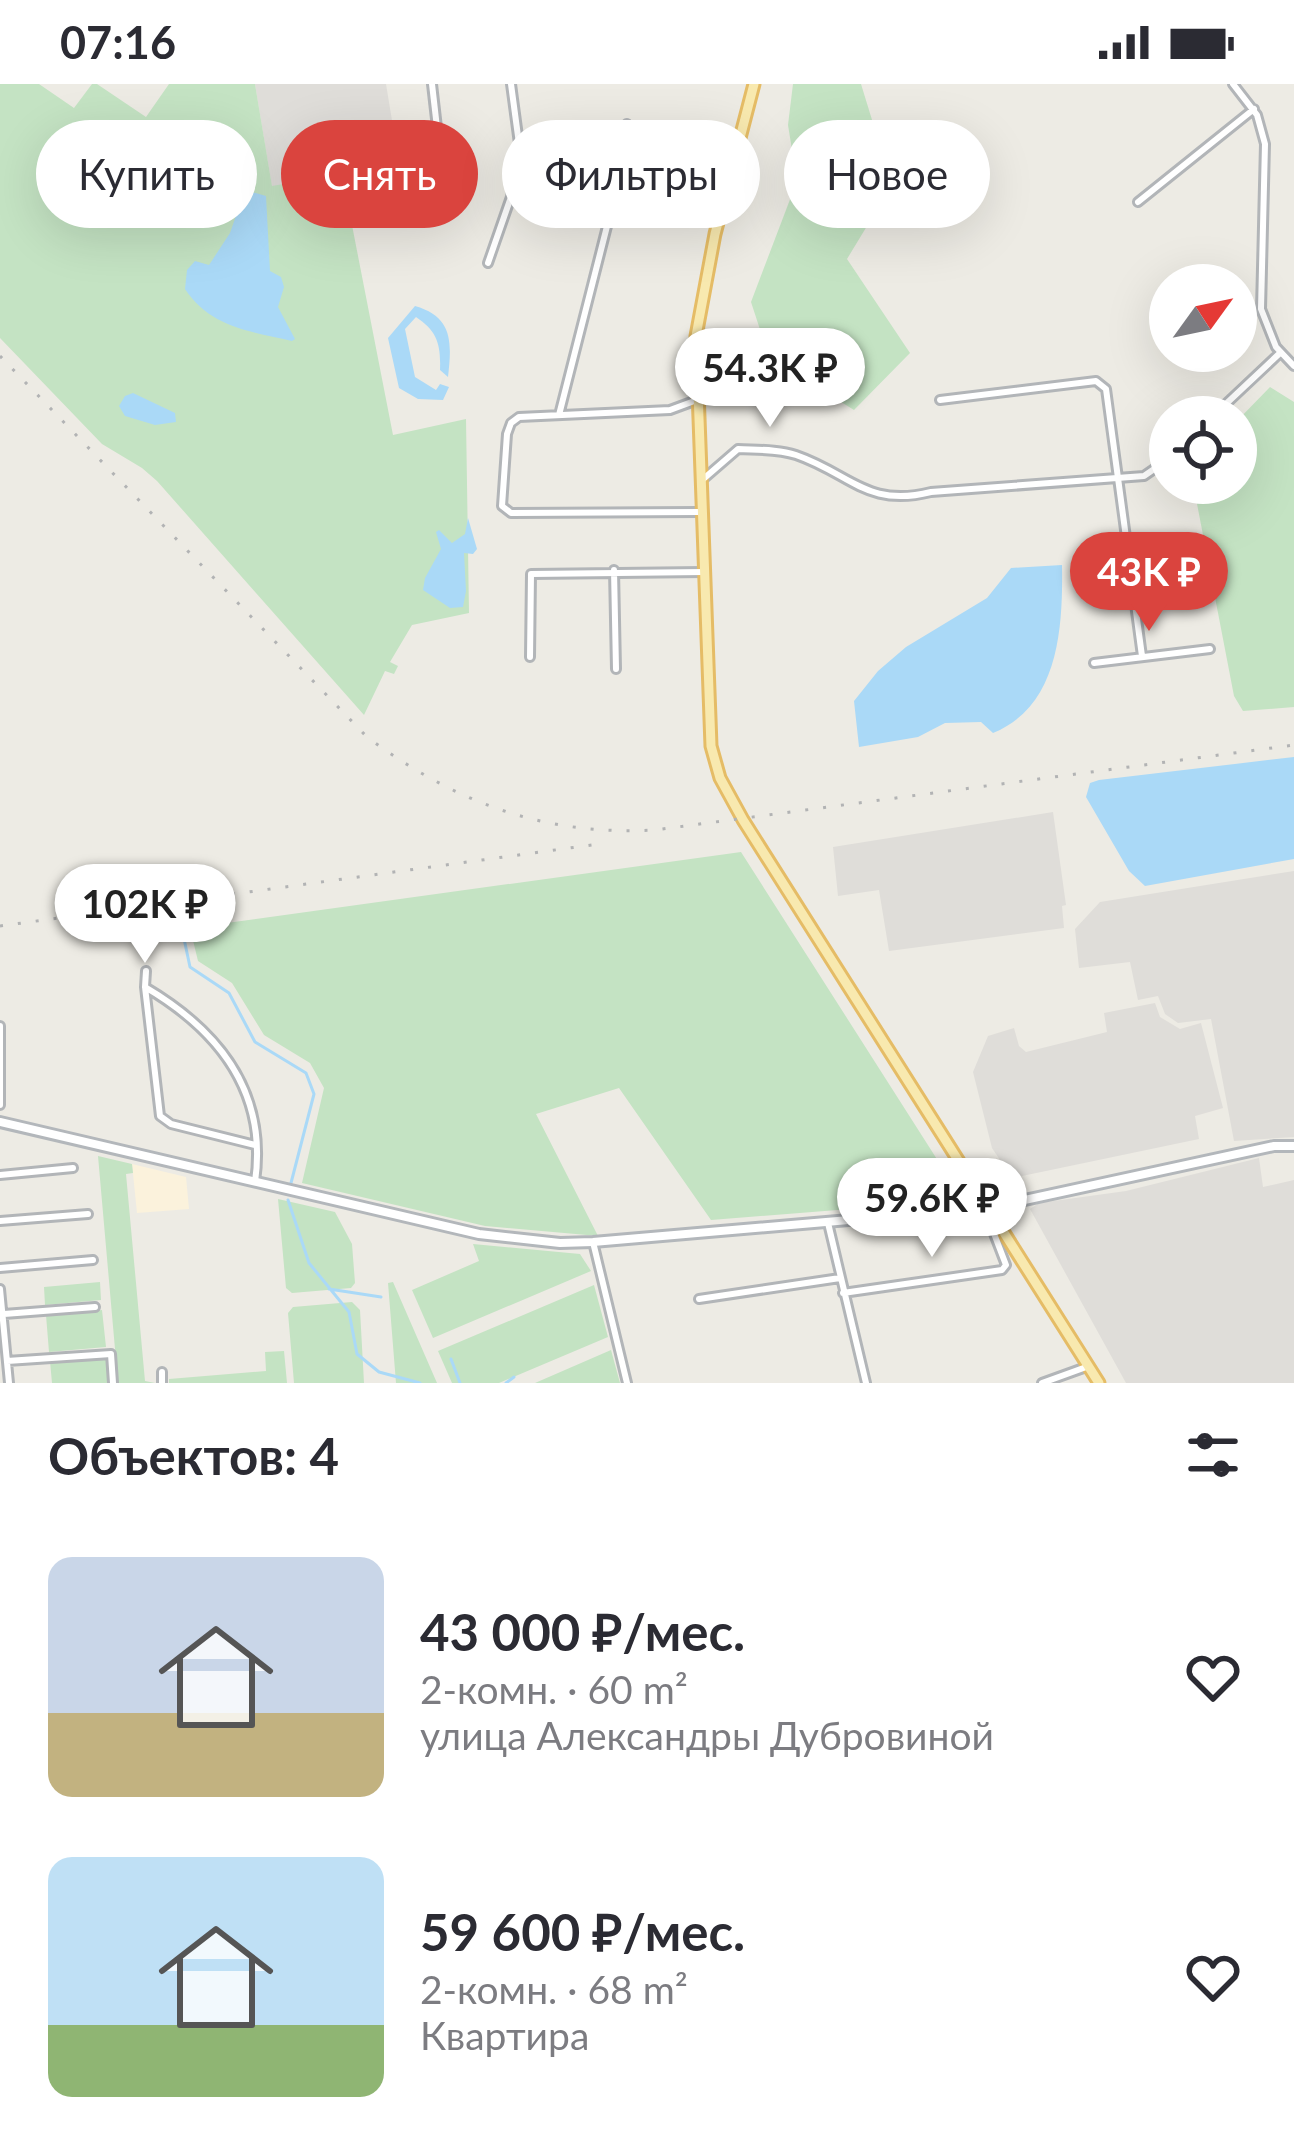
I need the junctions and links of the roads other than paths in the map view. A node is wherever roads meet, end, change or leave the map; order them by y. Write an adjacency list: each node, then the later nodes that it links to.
1 (432, 84): 6 (street)
2 (511, 84): 9 (street)
3 (754, 84): 13 (main road)
4 (1233, 84): 5 (street)
5 (1254, 109): 7 (street); 10 (street)
6 (436, 120)
7 (1138, 202)
8 (607, 228): 15 (street)
9 (488, 263)
10 (1280, 353): 11 (street); 12 (street)
11 (1294, 366)
12 (1234, 396)
13 (697, 400): 15 (street); 18 (main road)
14 (940, 400): 17 (street)
15 (560, 415): 19 (street)
16 (1149, 474): 17 (street)
17 (1118, 478): 18 (street); 23 (street)
18 (701, 481): 19 (main road)
19 (702, 512): 21 (main road)
20 (614, 570): 21 (street); 24 (street); 26 (street)
21 (704, 572): 37 (main road)
22 (1210, 649): 23 (street)
23 (1142, 656): 25 (street)
24 (530, 657)
25 (1094, 663)
26 (616, 669)
27 (146, 971): 28 (street)
28 (145, 987): 32 (street); 32 (street)
29 (0, 1027): 30 (street)
30 (0, 1105)
31 (0, 1122): 36 (street)
32 (255, 1145): 36 (street)
33 (1294, 1146): 37 (street)
34 (74, 1168): 35 (street)
35 (0, 1175)
36 (255, 1182): 42 (street)
37 (988, 1208): 40 (street); 41 (main road)
38 (88, 1214): 39 (street)
39 (0, 1221)
40 (827, 1222): 42 (street); 45 (street)
41 (999, 1225): 47 (street); 52 (main road)
42 (593, 1242): 57 (street)
43 (93, 1260): 44 (street)
44 (0, 1268)
45 (840, 1279): 47 (street); 48 (street)
46 (0, 1289): 50 (street)
47 (843, 1293): 58 (street)
48 (699, 1299)
49 (95, 1307): 50 (street)
50 (4, 1314): 51 (street)
51 (7, 1361): 54 (street); 55 (street)
52 (1088, 1366): 59 (street); 60 (main road)
53 (161, 1372): 56 (street)
54 (9, 1383)
55 (113, 1383)
56 (162, 1383)
57 (627, 1383)
58 (866, 1383)
59 (1042, 1383)
60 (1099, 1383)

